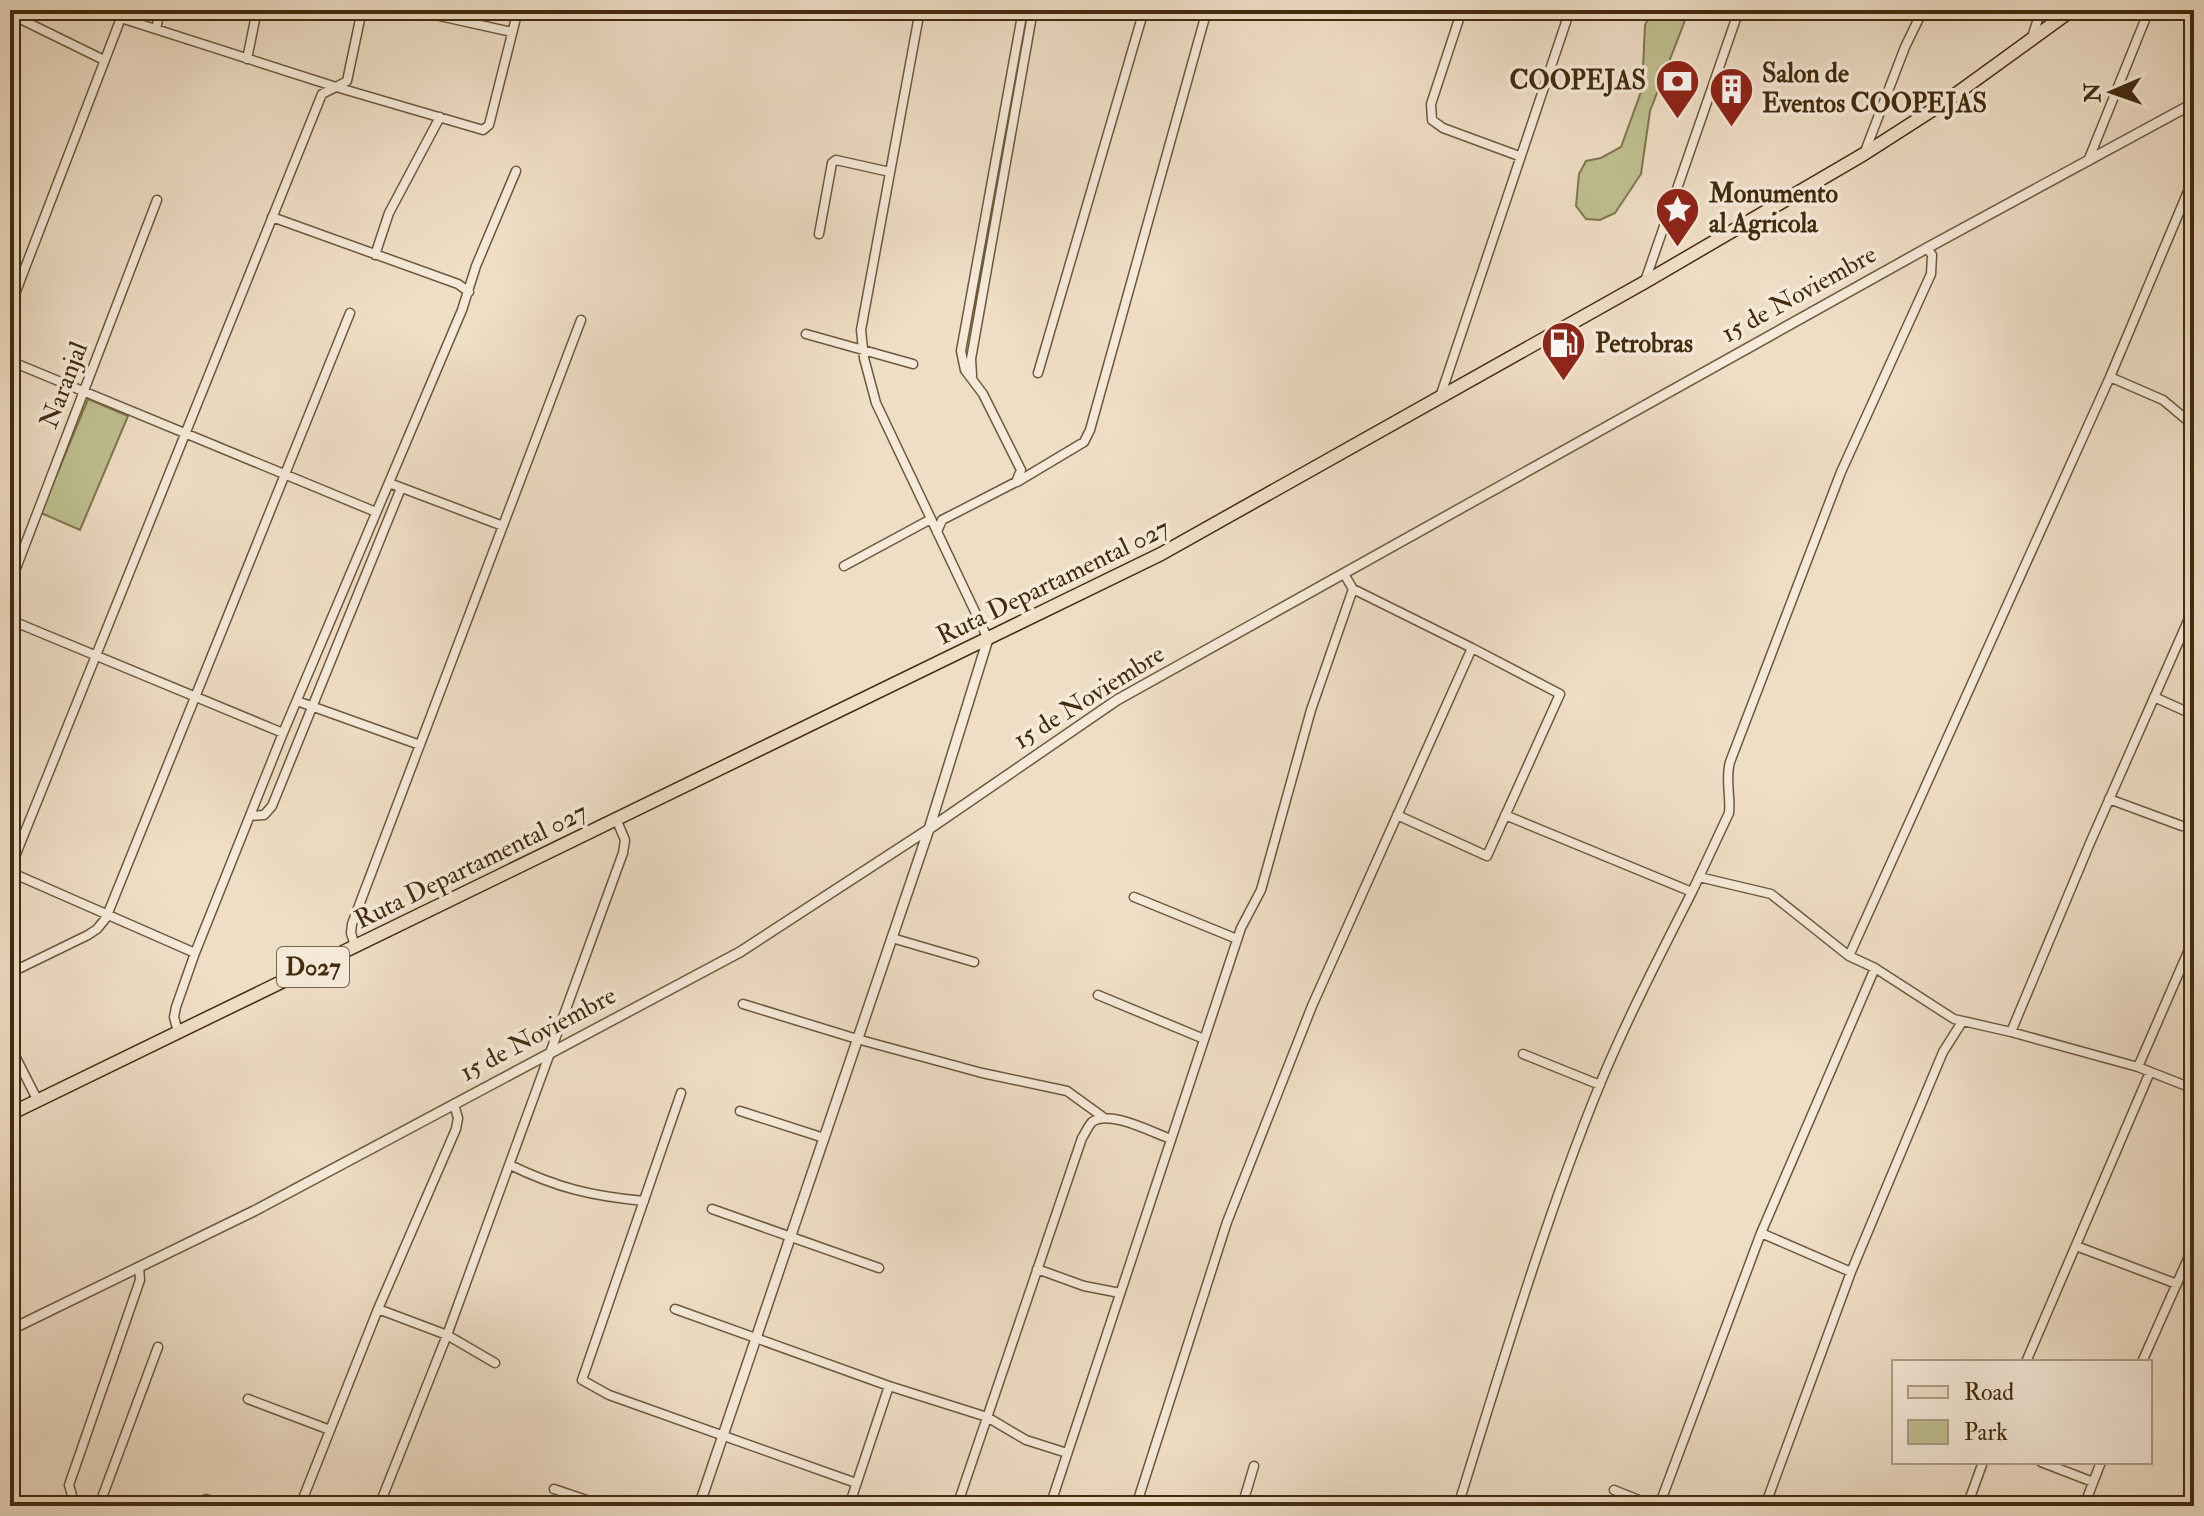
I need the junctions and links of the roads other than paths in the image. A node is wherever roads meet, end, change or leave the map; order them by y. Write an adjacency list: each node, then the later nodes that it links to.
1 (160, 10): 19 (street)
2 (257, 10): 22 (street)
3 (362, 10): 24 (street)
4 (518, 10): 20 (street)
5 (920, 10): 31 (street)
6 (1022, 10): 16 (street); 49 (street)
7 (1144, 10): 47 (street)
8 (1207, 10): 55 (street)
9 (1462, 10): 28 (street)
10 (1570, 10): 28 (street)
11 (1739, 10): 38 (street)
12 (1923, 10): 27 (street)
13 (2041, 10): 21 (street)
14 (2072, 10): 21 (main road, Ruta Departamental 027 / D027)
15 (2149, 10): 29 (street)
16 (1033, 12): 49 (street)
17 (426, 13): 20 (street)
18 (10, 14): 23 (street)
19 (156, 29): 22 (street); 23 (street)
20 (512, 32): 26 (street)
21 (2030, 42): 27 (main road, Ruta Departamental 027 / D027)
22 (247, 59): 24 (street)
23 (104, 60): 40 (street)
24 (336, 87): 26 (street); 34 (street)
25 (2194, 103): 29 (street, 15 de Noviembre)
26 (440, 117): 37 (street)
27 (1864, 154): 38 (main road, Ruta Departamental 027 / D027)
28 (1519, 156): 51 (street)
29 (2088, 161): 36 (street, 15 de Noviembre)
30 (516, 171): 39 (street)
31 (890, 172): 35 (street); 44 (street)
32 (2194, 177): 48 (street)
33 (157, 200): 50 (street, Naranjal)
34 (272, 217): 37 (street); 53 (street)
35 (819, 234)
36 (1927, 248): 63 (street, 15 de Noviembre); 86 (street)
37 (375, 255): 39 (street)
38 (1645, 282): 51 (main road, Ruta Departamental 027 / D027)
39 (469, 292): 56 (street)
40 (10, 307)
41 (350, 313): 54 (street)
42 (581, 320): 60 (street)
43 (806, 334): 44 (street)
44 (862, 348): 46 (street); 59 (street)
45 (10, 361): 50 (street)
46 (913, 364)
47 (1038, 373)
48 (2110, 377): 52 (street); 95 (street)
49 (973, 380): 55 (street)
50 (82, 390): 53 (street); 64 (street, Naranjal)
51 (1440, 397): 68 (main road, Ruta Departamental 027 / D027)
52 (2194, 426)
53 (185, 433): 54 (street); 70 (street)
54 (285, 475): 58 (street); 72 (street)
55 (1016, 482): 61 (street)
56 (389, 483): 57 (street); 58 (street)
57 (401, 488): 60 (street); 74 (street)
58 (376, 512): 73 (street)
59 (931, 519): 61 (street); 62 (street)
60 (503, 526): 77 (street)
61 (937, 533): 68 (street)
62 (844, 566)
63 (1344, 574): 65 (street); 84 (street, 15 de Noviembre)
64 (10, 584)
65 (1353, 589): 69 (street); 92 (street)
66 (2194, 607): 71 (street)
67 (10, 620): 70 (street)
68 (988, 639): 82 (main road, Ruta Departamental 027 / D027); 84 (street)
69 (1472, 648): 79 (street); 80 (street)
70 (97, 656): 72 (street); 85 (street)
71 (2154, 697): 75 (street); 78 (street)
72 (195, 698): 76 (street); 89 (street)
73 (297, 701): 74 (street); 76 (street)
74 (312, 707): 77 (street); 81 (street)
75 (2194, 715)
76 (283, 733): 81 (street)
77 (420, 745): 93 (street)
78 (2109, 799): 83 (street); 103 (street)
79 (1397, 815): 80 (street); 168 (street)
80 (1505, 815): 87 (street)
81 (250, 816): 94 (street)
82 (617, 821): 93 (main road, Ruta Departamental 027 / D027); 107 (street)
83 (2182, 826)
84 (929, 829): 90 (street); 107 (street, 15 de Noviembre)
85 (10, 871): 89 (street)
86 (1699, 877): 87 (street); 95 (street)
87 (1692, 892): 111 (street)
88 (1134, 897): 92 (street)
89 (107, 914): 94 (street); 98 (street)
90 (892, 938): 96 (street); 104 (street)
91 (2194, 938): 109 (street)
92 (1237, 939): 105 (street)
93 (355, 946): 102 (main road, Ruta Departamental 027 / D027)
94 (195, 953): 102 (street)
95 (1849, 956): 97 (street)
96 (974, 962)
97 (1875, 968): 101 (street); 124 (street)
98 (10, 973)
99 (1098, 995): 105 (street)
100 (743, 1004): 104 (street)
101 (1962, 1022): 103 (street); 131 (street)
102 (178, 1032): 114 (main road, Ruta Departamental 027 / D027)
103 (2011, 1032): 109 (street)
104 (857, 1039): 118 (street); 119 (street)
105 (1204, 1039): 120 (street)
106 (10, 1046): 114 (street)
107 (552, 1052): 115 (street, 15 de Noviembre); 121 (street)
108 (1523, 1054): 111 (street)
109 (2138, 1067): 110 (street)
110 (2150, 1072): 112 (street); 127 (street)
111 (1600, 1085): 170 (street)
112 (2194, 1089)
113 (681, 1093): 122 (street)
114 (38, 1101): 117 (main road, Ruta Departamental 027 / D027)
115 (454, 1104): 128 (street, 15 de Noviembre); 134 (street)
116 (740, 1111): 119 (street)
117 (10, 1114)
118 (1103, 1117): 120 (street); 130 (street)
119 (824, 1138): 125 (street)
120 (1171, 1139): 133 (street)
121 (510, 1165): 122 (street); 137 (street)
122 (644, 1201): 147 (street)
123 (712, 1209): 125 (street)
124 (1761, 1233): 131 (street); 171 (street)
125 (790, 1236): 129 (street); 138 (street)
126 (2194, 1245): 132 (street)
127 (2076, 1246): 132 (street); 140 (street)
128 (139, 1267): 136 (street, 15 de Noviembre); 158 (street)
129 (879, 1268)
130 (1037, 1269): 133 (street); 145 (street)
131 (1851, 1272): 172 (street)
132 (2177, 1284): 141 (street)
133 (1120, 1293): 148 (street)
134 (378, 1309): 137 (street); 146 (street)
135 (675, 1309): 138 (street)
136 (10, 1330)
137 (447, 1335): 142 (street); 162 (street)
138 (756, 1339): 143 (street); 147 (street)
139 (158, 1347): 159 (street)
140 (2027, 1360)
141 (2143, 1360)
142 (495, 1363)
143 (889, 1386): 145 (street); 154 (street)
144 (248, 1399): 146 (street)
145 (987, 1417): 148 (street); 166 (street)
146 (330, 1430): 161 (street)
147 (723, 1436): 154 (street); 164 (street)
148 (1067, 1453): 167 (street)
149 (1982, 1464): 173 (street)
150 (2046, 1464): 153 (street)
151 (2100, 1464): 153 (street)
152 (1254, 1466): 169 (street)
153 (2093, 1482): 174 (street)
154 (856, 1483): 165 (street)
155 (554, 1489): 163 (street)
156 (1614, 1490): 171 (street)
157 (206, 1499): 160 (street)
158 (82, 1506)
159 (94, 1506)
160 (223, 1506)
161 (300, 1506)
162 (379, 1506)
163 (604, 1506)
164 (699, 1506)
165 (849, 1506)
166 (957, 1506)
167 (1050, 1506)
168 (1136, 1506)
169 (1242, 1506)
170 (1458, 1506)
171 (1656, 1506)
172 (1765, 1506)
173 (1967, 1506)
174 (2084, 1506)

